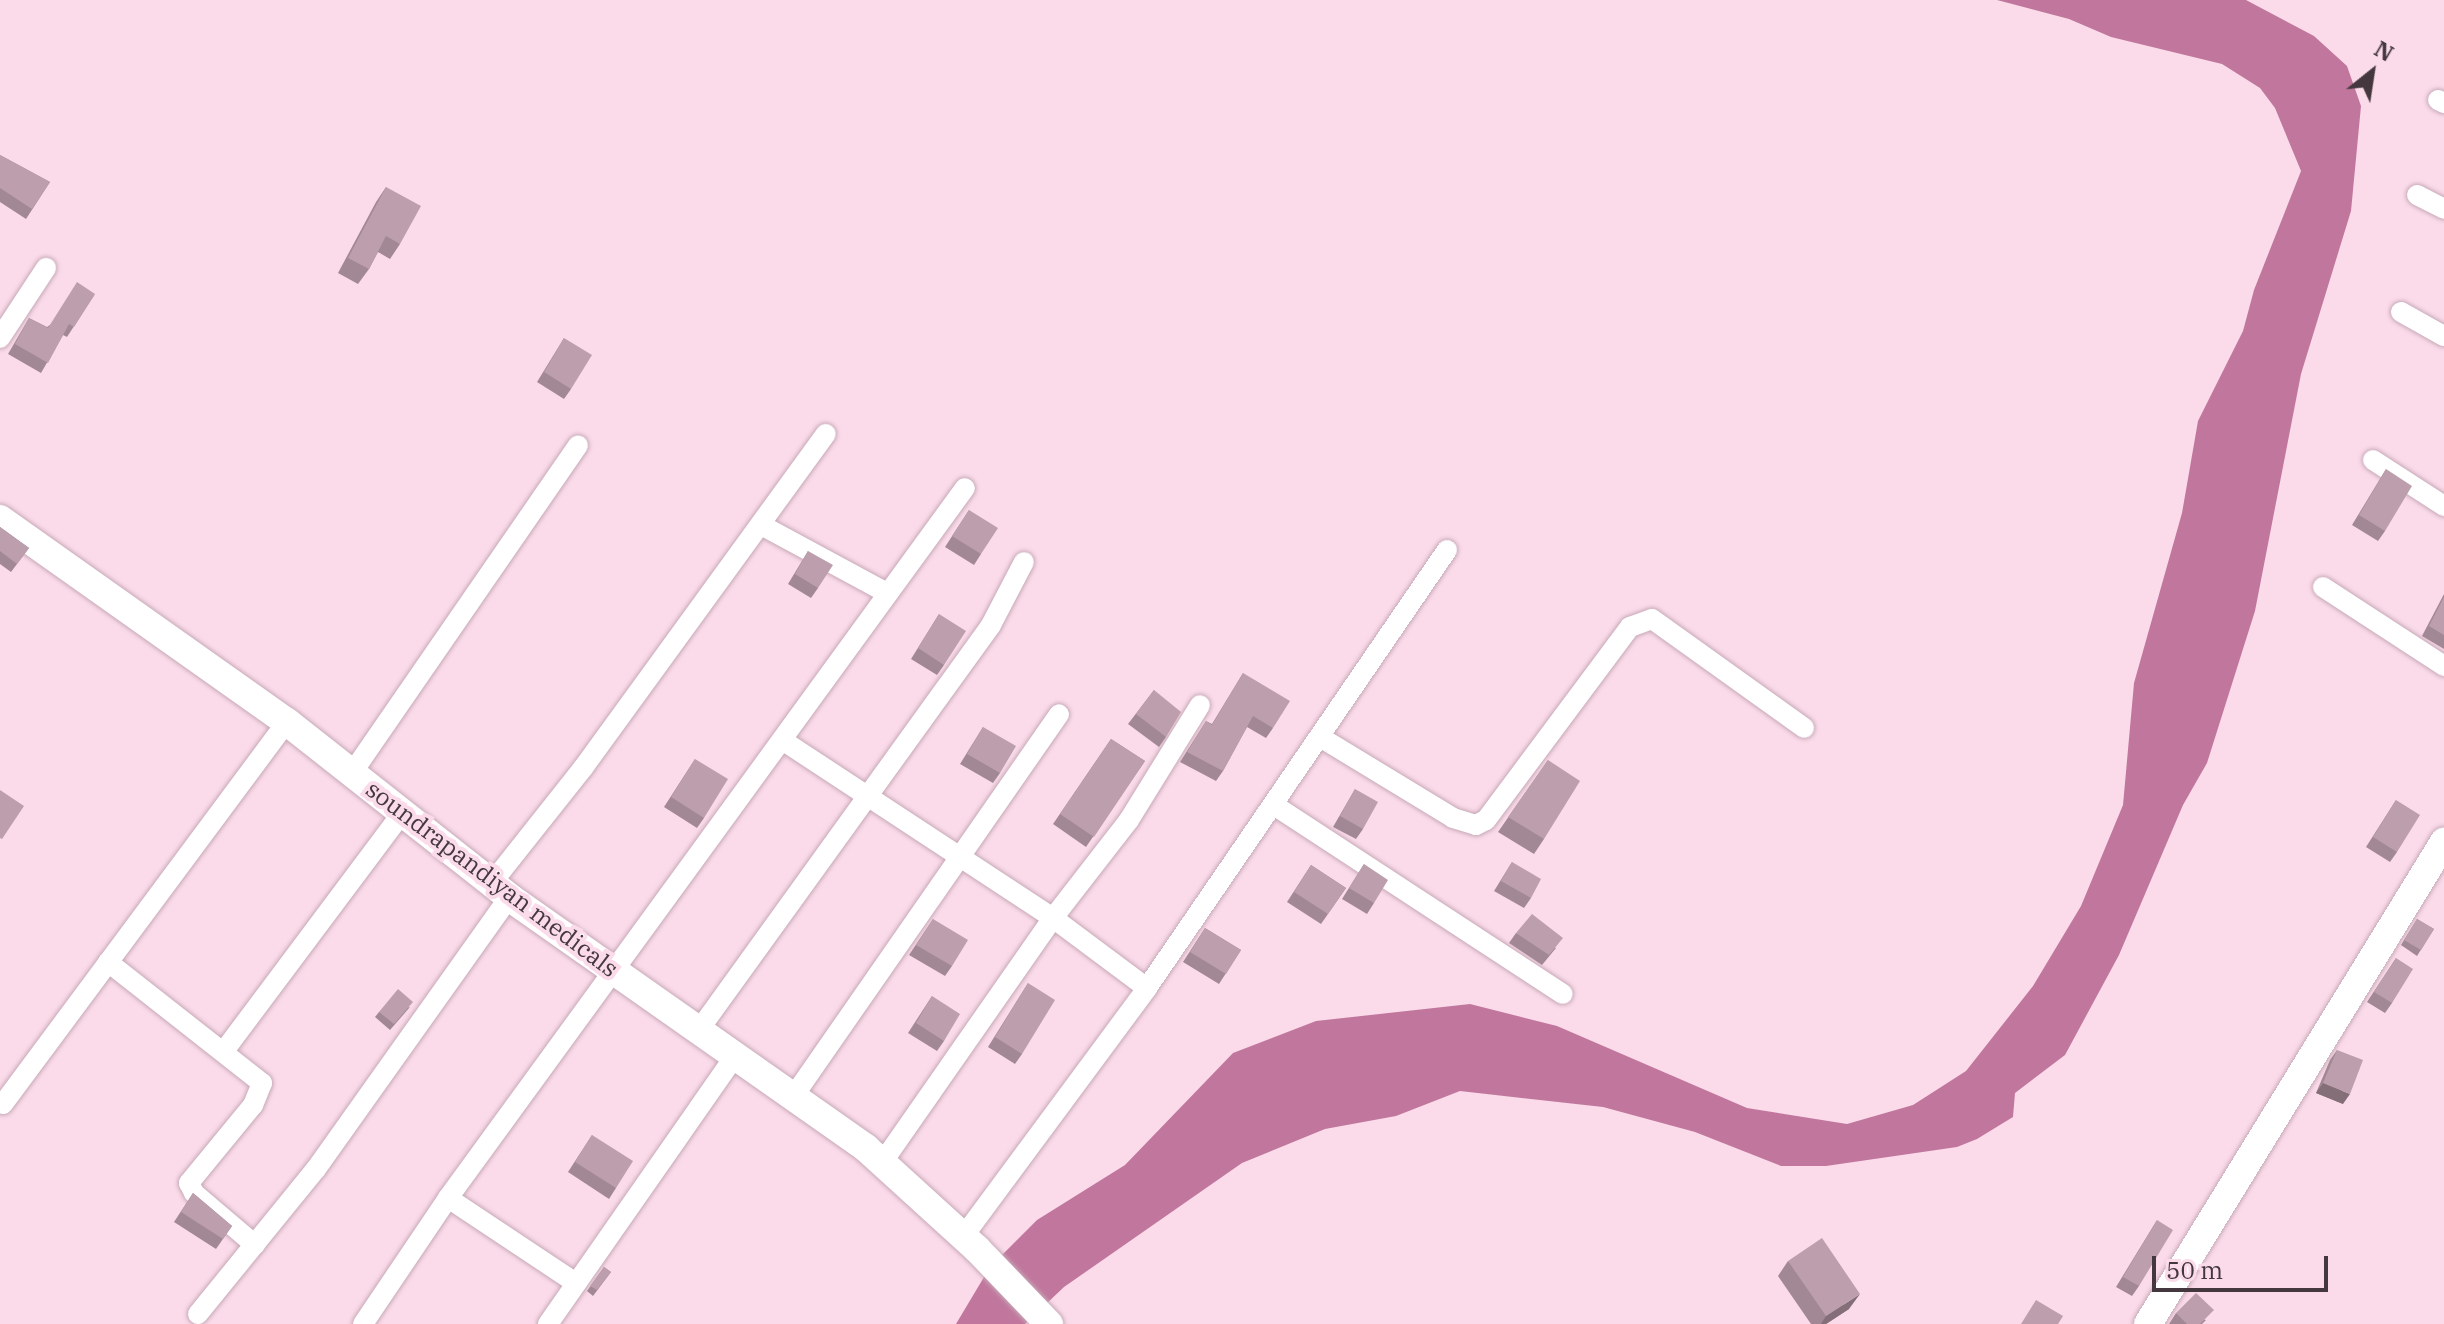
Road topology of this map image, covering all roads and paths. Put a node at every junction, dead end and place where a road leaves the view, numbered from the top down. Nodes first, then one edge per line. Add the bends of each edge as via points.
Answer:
1 (2417, 195) dead end
2 (2444, 209) edge
3 (46, 268) dead end
4 (2401, 312) dead end
5 (2444, 336) edge
6 (0, 338) edge
7 (826, 434) dead end
8 (578, 445) dead end
9 (2373, 460) dead end
10 (965, 488) dead end
11 (2444, 506) edge
12 (0, 519) edge
13 (763, 526) junction
14 (1447, 550) dead end
15 (1024, 562) dead end
16 (2323, 587) dead end
17 (887, 593) junction
18 (2444, 666) edge
19 (1200, 705) dead end
20 (1059, 714) dead end
21 (287, 722) junction
22 (1804, 728) dead end
23 (1320, 737) junction
24 (782, 740) junction
25 (352, 773) junction
26 (867, 798) junction
27 (1274, 805) junction
28 (402, 813) junction
29 (2441, 856) edge
30 (961, 861) junction
31 (500, 890) junction
32 (1053, 918) junction
33 (108, 962) junction
34 (616, 972) junction
35 (1147, 988) junction
36 (1563, 994) dead end
37 (699, 1030) junction
38 (224, 1051) junction
39 (735, 1056) junction
40 (793, 1097) junction
41 (3, 1104) dead end
42 (882, 1163) junction
43 (448, 1198) junction
44 (970, 1243) junction
45 (255, 1245) junction
46 (576, 1283) junction
47 (198, 1314) dead end
48 (1041, 1316) edge
49 (363, 1324) edge
50 (548, 1324) edge
51 (2148, 1324) edge

1 - 2 street
3 - 6 street
4 - 5 street
7 - 13 street
8 - 25 street
9 - 11 street
10 - 17 street
12 - 21 main road, soundrapandiyan medicals
13 - 17 street
13 - 31 street
14 - 23 street
15 - 26 street via 991,625
16 - 18 street
17 - 24 street
19 - 32 street via 1129,820
20 - 30 street
21 - 25 main road, soundrapandiyan medicals
21 - 33 street
22 - 23 street via 1652,619 1630,627 1486,820 1476,825 1453,818
23 - 27 street
24 - 26 street
24 - 34 street
25 - 28 main road, soundrapandiyan medicals
26 - 30 street
26 - 37 street
27 - 35 street
27 - 36 street
28 - 31 main road, soundrapandiyan medicals
28 - 38 street
29 - 51 main road
30 - 32 street
30 - 40 street
31 - 34 main road, soundrapandiyan medicals
31 - 45 street via 316,1169
32 - 35 street
32 - 42 street
33 - 38 street
33 - 41 street
34 - 37 main road, soundrapandiyan medicals
34 - 43 street
35 - 44 street
37 - 39 main road, soundrapandiyan medicals
38 - 45 street via 256,1075 261,1093 189,1183
39 - 40 main road, soundrapandiyan medicals
39 - 46 street
40 - 42 main road, soundrapandiyan medicals
42 - 44 main road, soundrapandiyan medicals
43 - 46 street
43 - 49 street
44 - 48 main road, soundrapandiyan medicals
45 - 47 street
46 - 50 street

